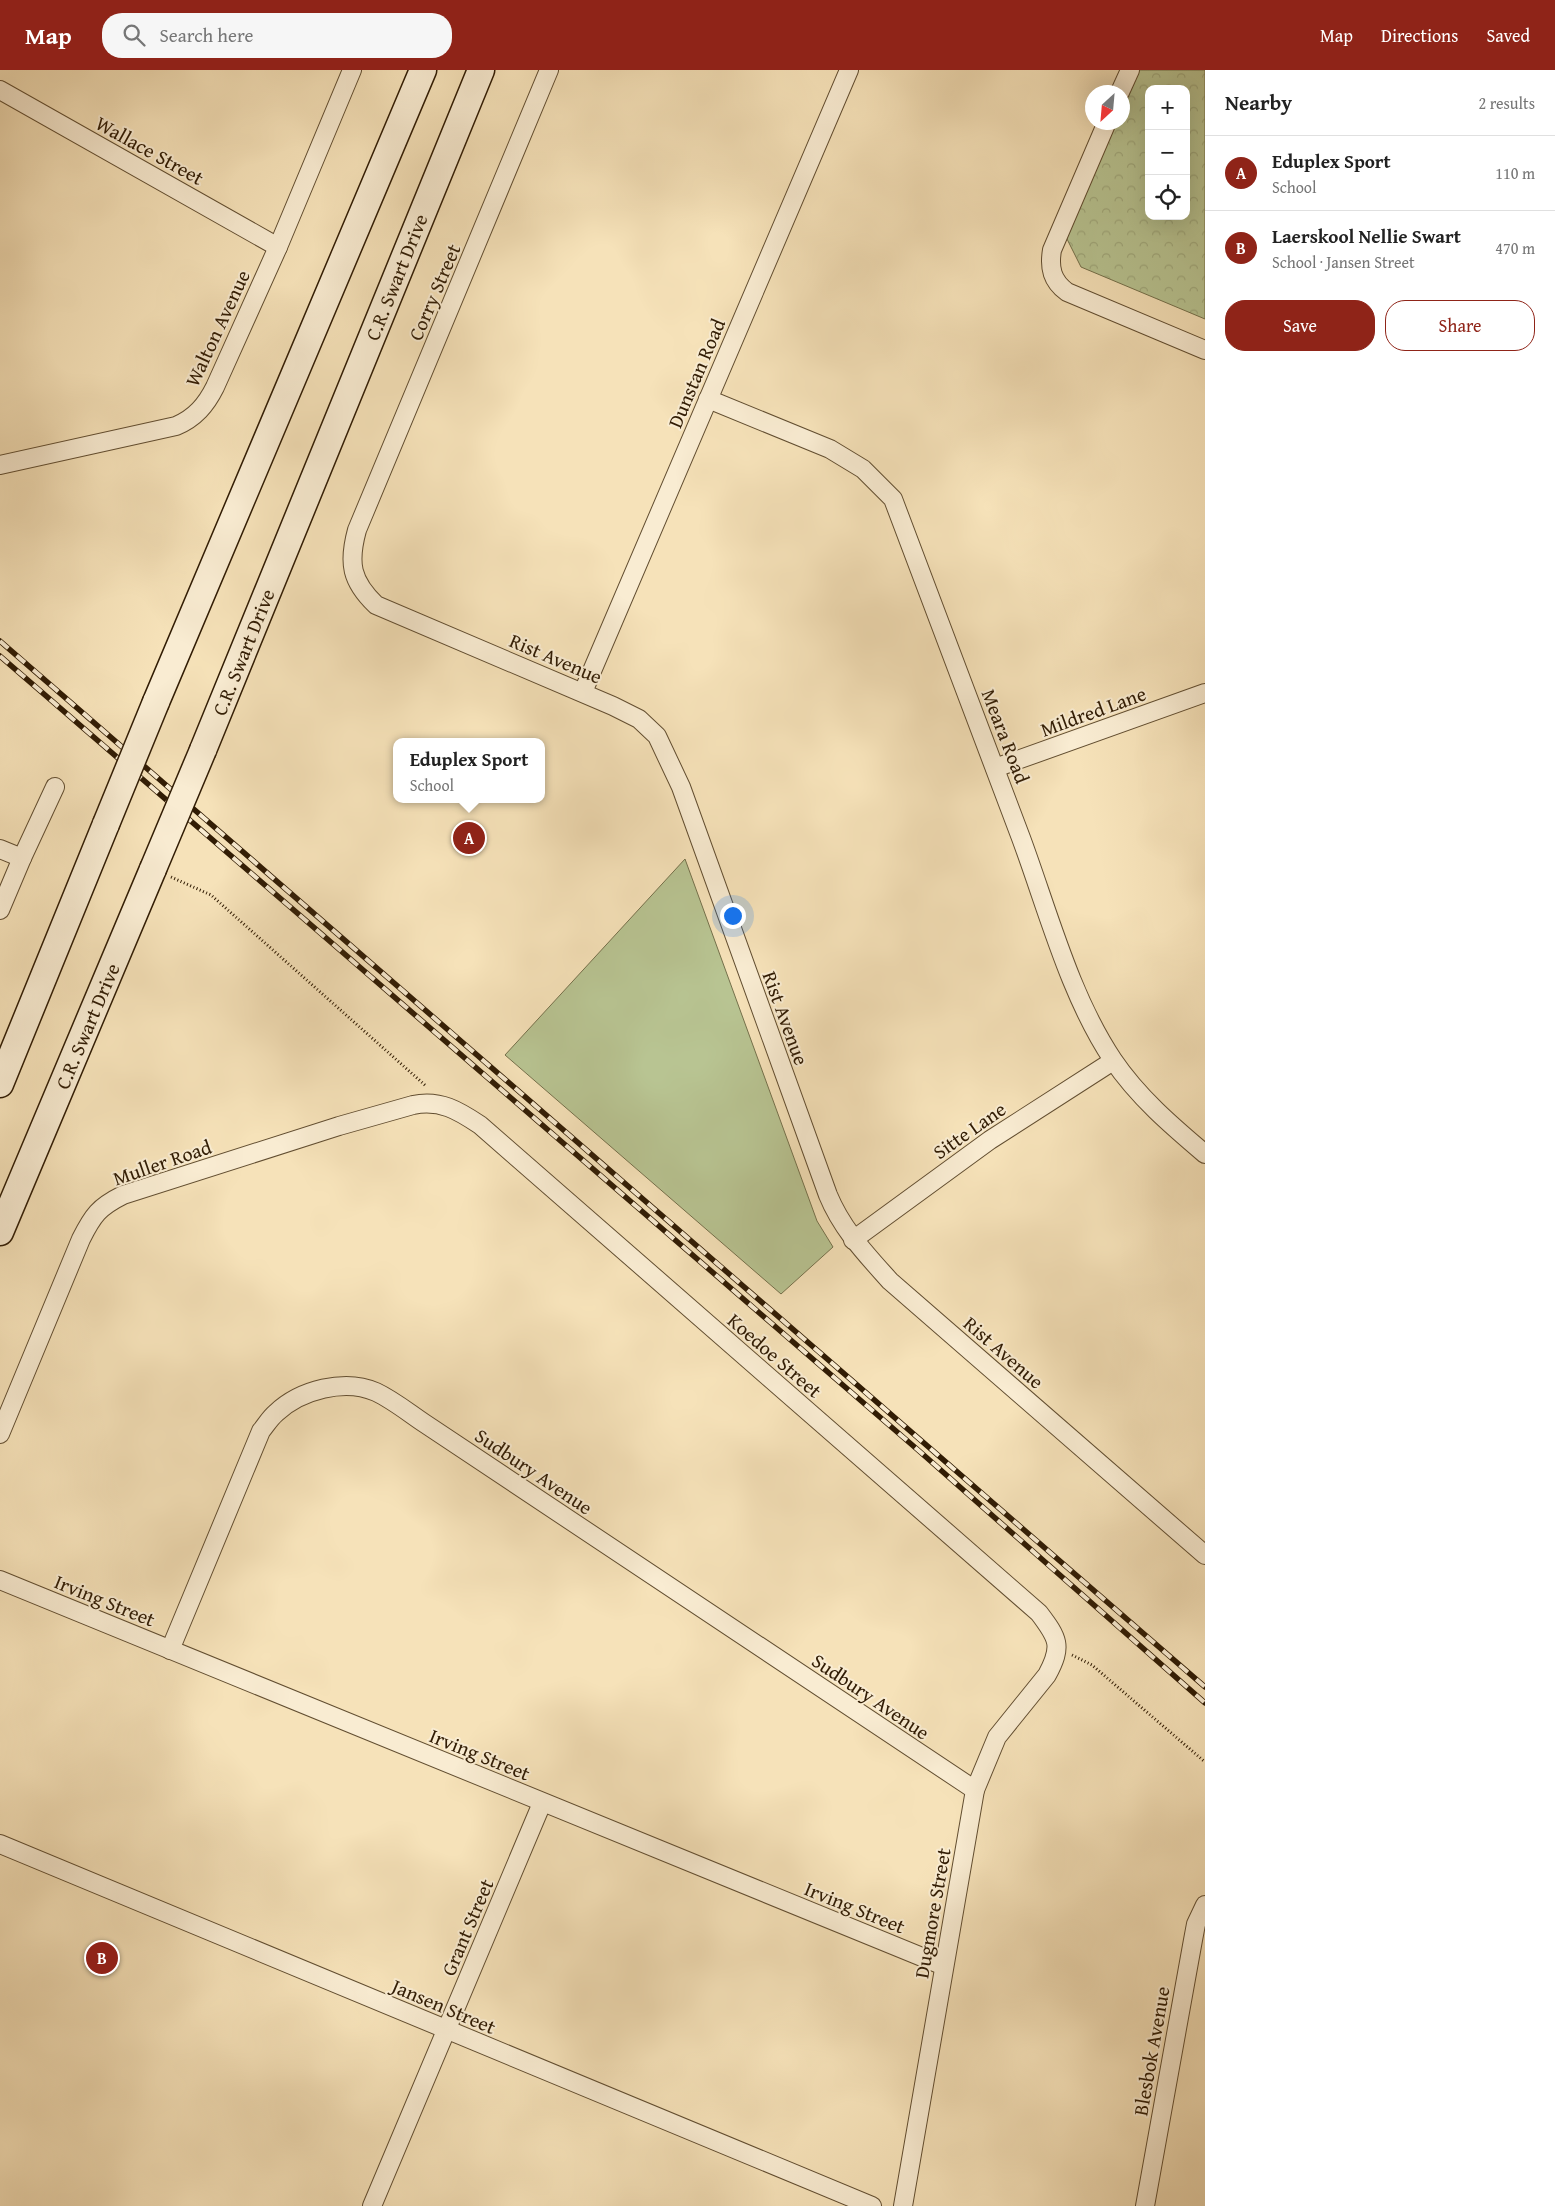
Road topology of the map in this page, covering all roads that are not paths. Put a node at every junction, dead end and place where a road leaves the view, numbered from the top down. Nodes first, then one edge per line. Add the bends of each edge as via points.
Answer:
1 (352, 70) edge
2 (423, 70) edge
3 (481, 70) edge
4 (549, 70) edge
5 (849, 70) edge
6 (1130, 70) edge
7 (1123, 85) edge
8 (0, 90) edge
9 (1104, 130) edge
10 (278, 247) junction
11 (1205, 350) edge
12 (708, 399) junction
13 (0, 465) edge
14 (357, 530) joint
15 (583, 692) junction
16 (1205, 693) edge
17 (995, 768) junction
18 (55, 787) dead end
19 (0, 849) edge
20 (22, 858) junction
21 (0, 910) edge
22 (1114, 1061) junction
23 (0, 1084) edge
24 (448, 1106) joint
25 (1205, 1154) edge
26 (0, 1232) edge
27 (853, 1240) junction
28 (0, 1434) edge
29 (1205, 1555) edge
30 (0, 1580) edge
31 (1058, 1649) joint
32 (170, 1650) junction
33 (975, 1790) junction
34 (542, 1803) junction
35 (0, 1844) edge
36 (1205, 1905) edge
37 (944, 1966) junction
38 (447, 2030) junction
39 (372, 2206) edge
40 (872, 2206) edge
41 (903, 2206) edge
42 (1145, 2206) edge

1 - 10 street, Walton Avenue
2 - 23 main road, bridge via 156,702
3 - 26 main road, C.R. Swart Drive, bridge via 203,750
4 - 14 street, Corry Street
5 - 12 street, Dunstan Road
6 - 7 street
8 - 10 street, Wallace Street
9 - 11 street via 1052,250 1052,273 1060,287 1068,292
10 - 13 street, Walton Avenue via 211,394 193,416 176,426
12 - 15 street, Dunstan Road
12 - 17 street, Meara Road via 830,449 863,469 893,499
14 - 15 street, Rist Avenue via 352,550 355,579 376,606
15 - 27 street, Rist Avenue via 639,719 657,736 681,788 828,1195 836,1215
16 - 17 street, Mildred Lane
17 - 22 street, Meara Road via 1076,990
18 - 20 street
19 - 20 street
20 - 21 street
22 - 25 street, Meara Road via 1151,1105
22 - 27 street, Sitte Lane via 990,1140
24 - 28 street, Muller Road via 423,1103 339,1126 123,1195 103,1205 91,1218 81,1239
24 - 31 street, Koedoe Street via 480,1125 1039,1613 1054,1635
27 - 29 street, Rist Avenue via 896,1287
30 - 32 street, Irving Street
31 - 33 street, Dugmore Street via 1047,1676 997,1737
32 - 33 street, Sudbury Avenue via 262,1431 276,1412 301,1396 320,1389 344,1385 364,1388 376,1392 433,1429
32 - 34 street, Irving Street
33 - 37 street, Dugmore Street
34 - 37 street, Irving Street
34 - 38 street, Grant Street
35 - 38 street, Jansen Street
36 - 42 street, Blesbok Avenue via 1192,1940
37 - 41 street, Dugmore Street
38 - 39 street, Grant Street
38 - 40 street, Jansen Street

